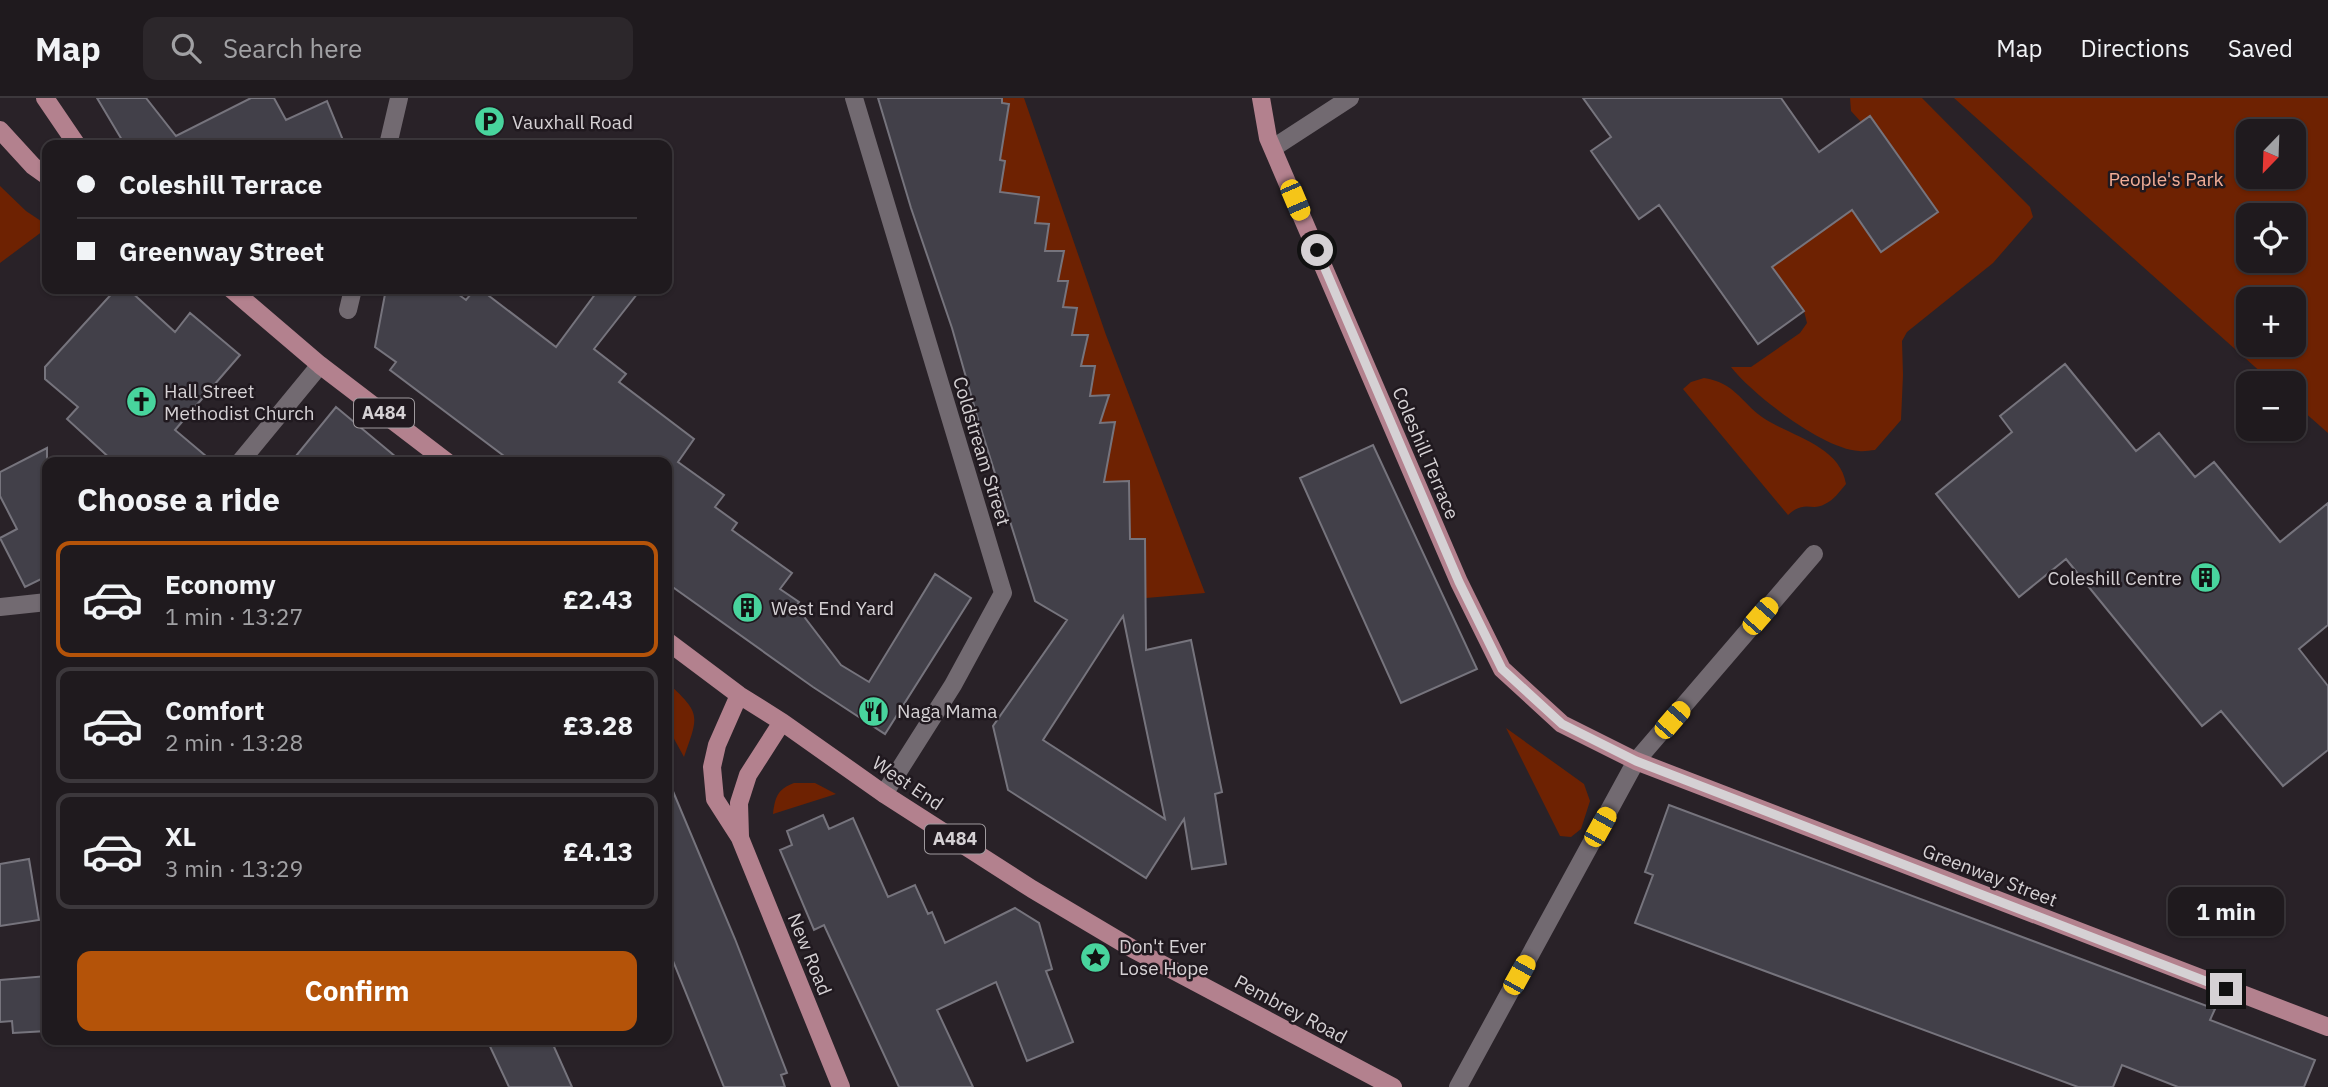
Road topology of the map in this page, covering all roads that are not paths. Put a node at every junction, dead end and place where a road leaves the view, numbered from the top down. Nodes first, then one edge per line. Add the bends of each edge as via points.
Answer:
1 (46, 98) edge
2 (399, 98) edge
3 (854, 98) edge
4 (1261, 98) edge
5 (1350, 98) edge
6 (0, 130) edge
7 (74, 140) edge
8 (388, 140) edge
9 (1273, 148) junction
10 (42, 172) edge
11 (237, 294) edge
12 (352, 294) edge
13 (348, 310) dead end
14 (320, 365) junction
15 (244, 457) edge
16 (440, 457) edge
17 (1814, 554) dead end
18 (42, 603) edge
19 (0, 607) edge
20 (672, 645) edge
21 (739, 695) junction
22 (782, 722) junction
23 (1636, 761) junction
24 (884, 794) junction
25 (740, 838) junction
26 (1133, 949) joint
27 (2328, 1027) edge
28 (841, 1087) edge
29 (1393, 1087) edge
30 (1458, 1087) edge

1 - 7 main road
2 - 8 street
3 - 24 street, Coldstream Street via 1003,593 953,685
4 - 9 main road, Coleshill Terrace
5 - 9 street
6 - 10 main road
9 - 23 main road, Coleshill Terrace via 1459,582 1502,669 1562,724
11 - 14 main road, A484
12 - 13 street
14 - 15 street
14 - 16 main road, A484
17 - 23 street
18 - 19 street
20 - 21 main road, West End / A484
21 - 22 main road, West End / A484
21 - 25 main road, New Road via 712,767 715,799
22 - 24 main road, West End / A484
22 - 25 main road, New Road via 748,775 739,803
23 - 27 main road, Greenway Street
23 - 30 street
24 - 26 main road, West End / A484
25 - 28 main road, New Road
26 - 29 main road, Pembrey Road / A484

